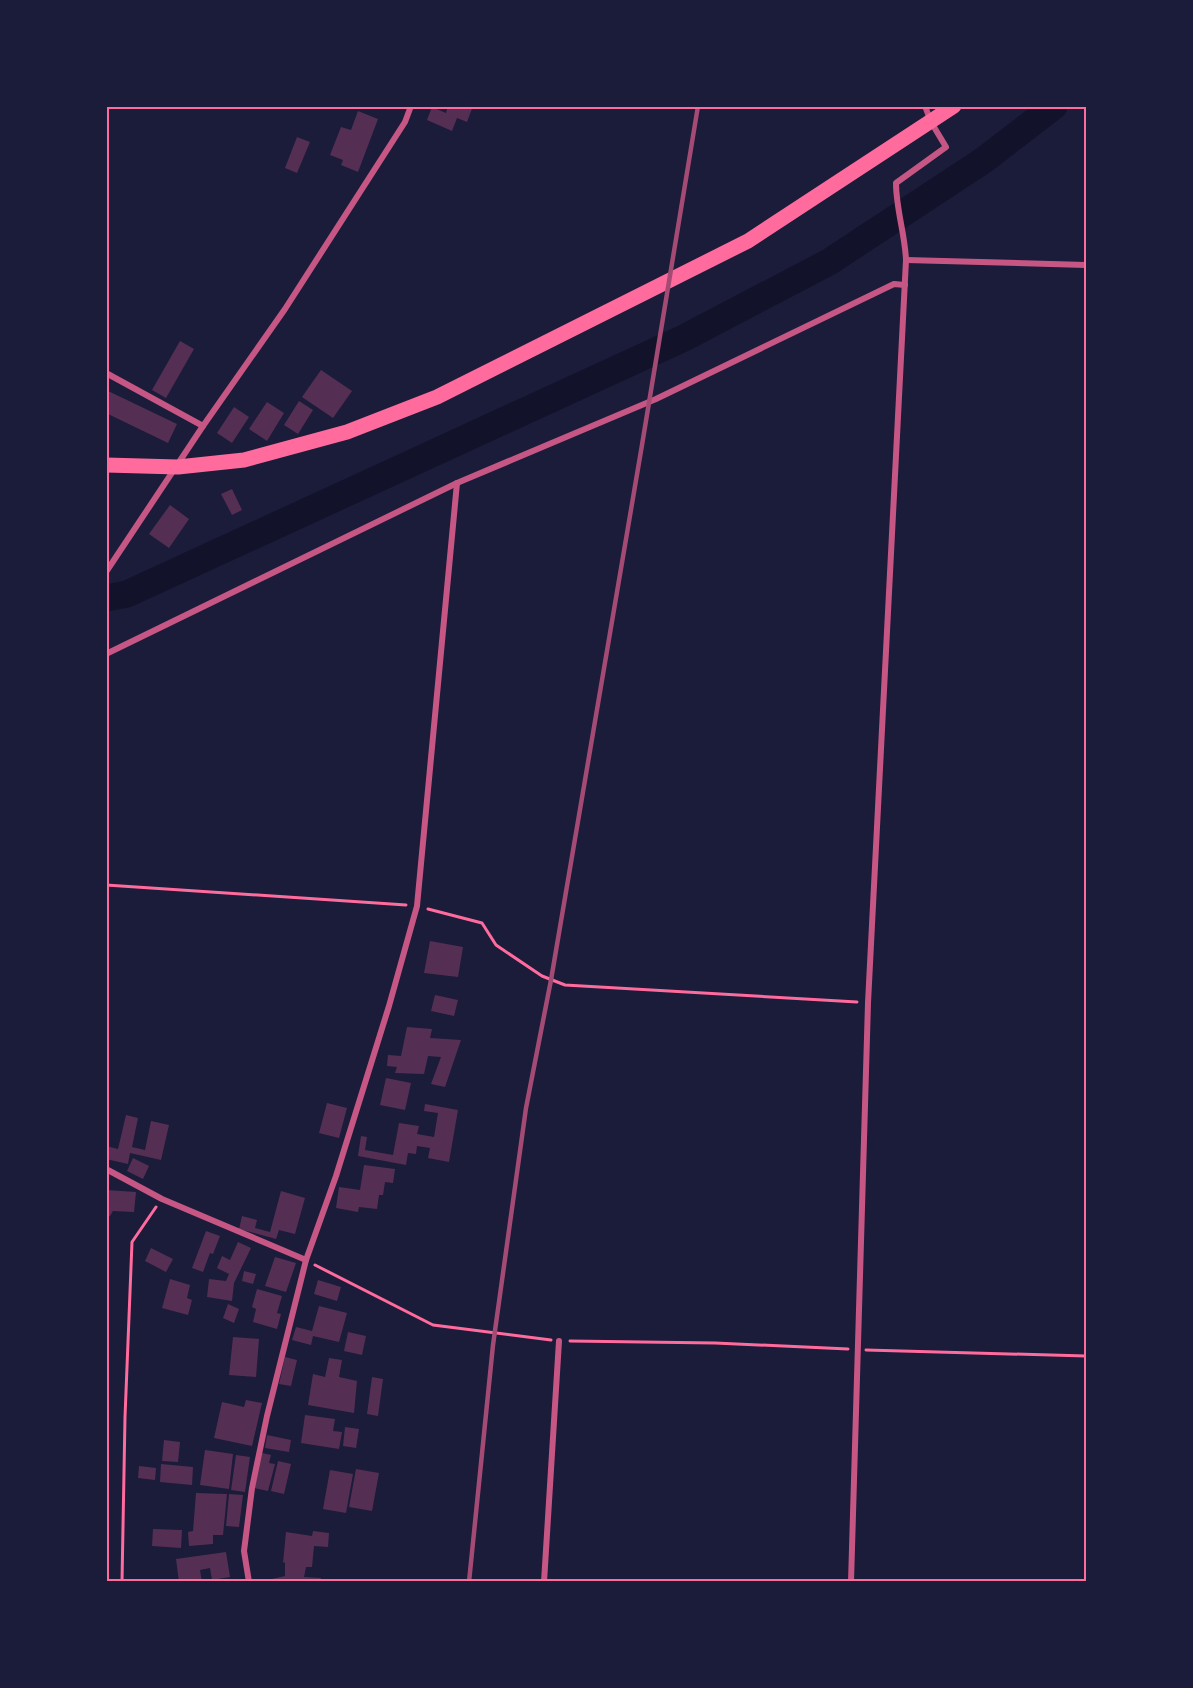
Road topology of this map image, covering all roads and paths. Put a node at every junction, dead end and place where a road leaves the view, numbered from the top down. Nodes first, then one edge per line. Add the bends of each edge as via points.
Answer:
1 (411, 106) edge
2 (925, 106) edge
3 (954, 106) edge
4 (931, 122) junction
5 (906, 260) junction
6 (1086, 265) edge
7 (905, 285) junction
8 (106, 373) edge
9 (203, 426) junction
10 (106, 465) edge
11 (178, 466) junction
12 (457, 483) junction
13 (106, 572) edge
14 (106, 654) edge
15 (106, 885) edge
16 (417, 906) junction
17 (868, 1003) junction
18 (106, 1169) edge
19 (162, 1199) junction
20 (306, 1260) junction
21 (559, 1341) junction
22 (859, 1350) junction
23 (1086, 1356) edge
24 (122, 1581) edge
25 (249, 1581) edge
26 (544, 1581) edge
27 (851, 1581) edge

1 - 9 street via 405,122 285,309
2 - 4 street
3 - 4 main road
4 - 5 street via 946,147 896,183
4 - 11 main road via 748,241 437,397 347,432 244,460
5 - 6 street
5 - 7 street
7 - 12 street via 894,284 656,399
7 - 17 street
8 - 9 street
9 - 11 street
10 - 11 main road
11 - 13 street
12 - 14 street
12 - 16 street
15 - 16 path
16 - 17 path via 482,923 496,945 542,976 565,985
16 - 20 street via 336,1176
17 - 22 street
18 - 19 street
19 - 20 street
19 - 24 path via 132,1242
20 - 21 path via 433,1325
20 - 25 street via 252,1488 244,1551
21 - 22 path
21 - 26 street
22 - 23 path
22 - 27 street

